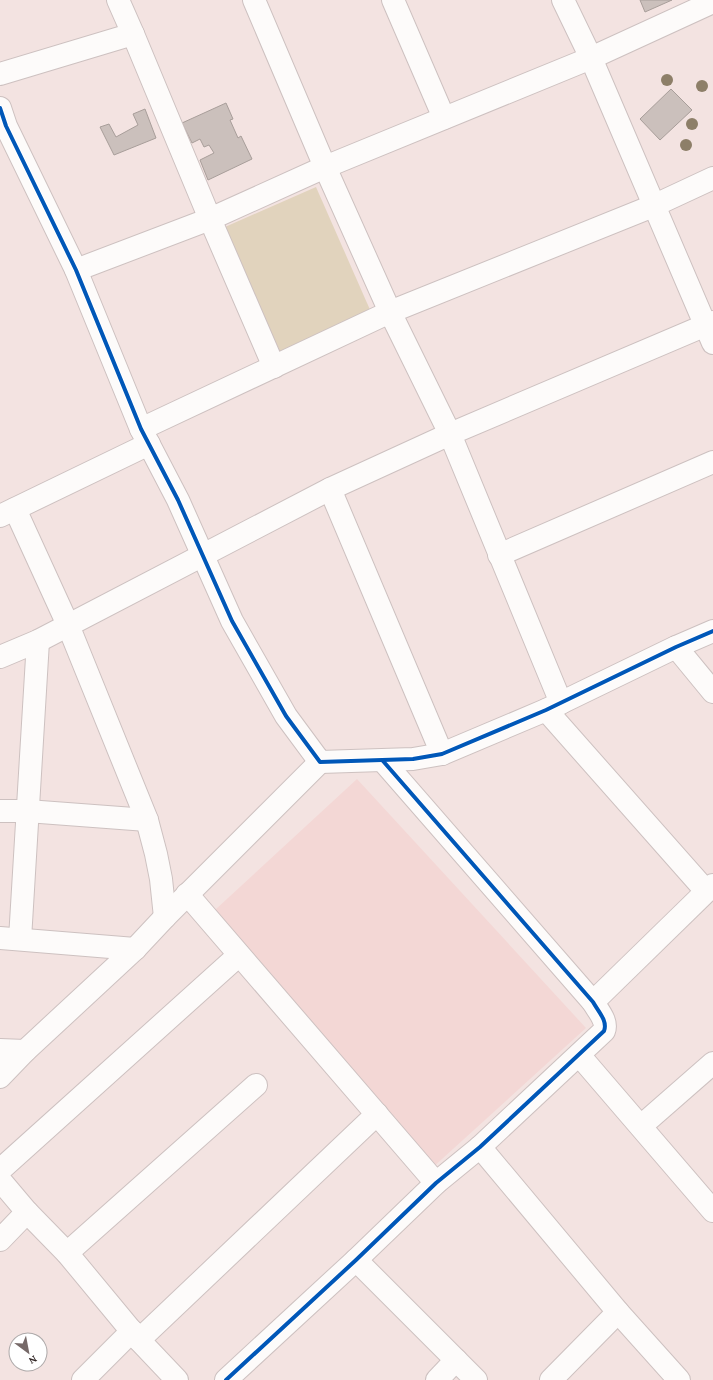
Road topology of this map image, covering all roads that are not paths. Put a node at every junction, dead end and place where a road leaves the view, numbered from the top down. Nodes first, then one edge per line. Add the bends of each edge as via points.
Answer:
1 (118, 0) edge
2 (254, 0) edge
3 (393, 0) edge
4 (563, 0) edge
5 (713, 2) edge
6 (133, 34) junction
7 (591, 58) junction
8 (0, 74) edge
9 (444, 118) junction
10 (2, 120) edge
11 (325, 167) junction
12 (713, 178) edge
13 (653, 206) junction
14 (210, 219) junction
15 (76, 270) junction
16 (390, 312) junction
17 (710, 330) edge
18 (274, 367) junction
19 (450, 434) junction
20 (145, 436) junction
21 (713, 462) edge
22 (330, 489) junction
23 (8, 513) edge
24 (202, 554) junction
25 (499, 555) junction
26 (68, 625) junction
27 (713, 631) edge
28 (38, 640) junction
29 (676, 648) junction
30 (0, 657) edge
31 (713, 692) edge
32 (554, 707) junction
33 (442, 754) junction
34 (383, 761) junction
35 (320, 762) junction
36 (0, 811) edge
37 (27, 811) junction
38 (147, 820) junction
39 (710, 888) edge
40 (188, 894) junction
41 (165, 917) junction
42 (10, 938) edge
43 (135, 949) junction
44 (239, 955) junction
45 (593, 1002) junction
46 (0, 1050) edge
47 (25, 1051) junction
48 (579, 1055) junction
49 (713, 1063) edge
50 (0, 1078) edge
51 (256, 1085) dead end
52 (377, 1114) junction
53 (641, 1126) junction
54 (480, 1147) junction
55 (0, 1170) edge
56 (0, 1180) edge
57 (436, 1183) junction
58 (713, 1211) edge
59 (27, 1212) junction
60 (0, 1240) edge
61 (67, 1253) junction
62 (356, 1260) junction
63 (618, 1312) junction
64 (136, 1336) junction
65 (456, 1360) junction
66 (83, 1380) edge
67 (177, 1380) edge
68 (226, 1380) edge
69 (437, 1380) edge
70 (476, 1380) edge
71 (551, 1380) edge
72 (679, 1380) edge

1 - 6 street
2 - 11 street
3 - 9 street
4 - 7 street
5 - 7 street
6 - 8 street
6 - 14 street
7 - 9 street
7 - 13 street
9 - 11 street
10 - 15 street
11 - 14 street
11 - 16 street
12 - 13 street
13 - 16 street
13 - 17 street
14 - 15 street
14 - 18 street
15 - 20 street
16 - 18 street
16 - 19 street
17 - 19 street
18 - 20 street
19 - 22 street
19 - 25 street
20 - 23 street
20 - 24 street
21 - 25 street
22 - 24 street
22 - 33 street
23 - 26 street
24 - 26 street
24 - 35 street via 247,648 286,716
25 - 32 street
26 - 28 street
26 - 38 street
27 - 29 street
28 - 30 street
28 - 37 street
29 - 31 street
29 - 32 street
32 - 33 street
32 - 39 street
33 - 34 street
34 - 35 street
34 - 45 street
35 - 40 street
36 - 37 street
37 - 38 street
37 - 42 street
38 - 41 street via 161,879
39 - 45 street
40 - 41 street
40 - 44 street
41 - 43 street
42 - 43 street
43 - 47 street
44 - 52 street
44 - 55 street
45 - 48 street via 606,1026
46 - 47 street
47 - 50 street
48 - 53 street
48 - 54 street
49 - 53 street
51 - 61 street
52 - 57 street
52 - 64 street
53 - 58 street
54 - 57 street
54 - 63 street
56 - 59 street
57 - 62 street
59 - 60 street
59 - 61 street
61 - 64 street
62 - 65 street
62 - 68 street
63 - 71 street
63 - 72 street
64 - 66 street
64 - 67 street
65 - 69 street
65 - 70 street

